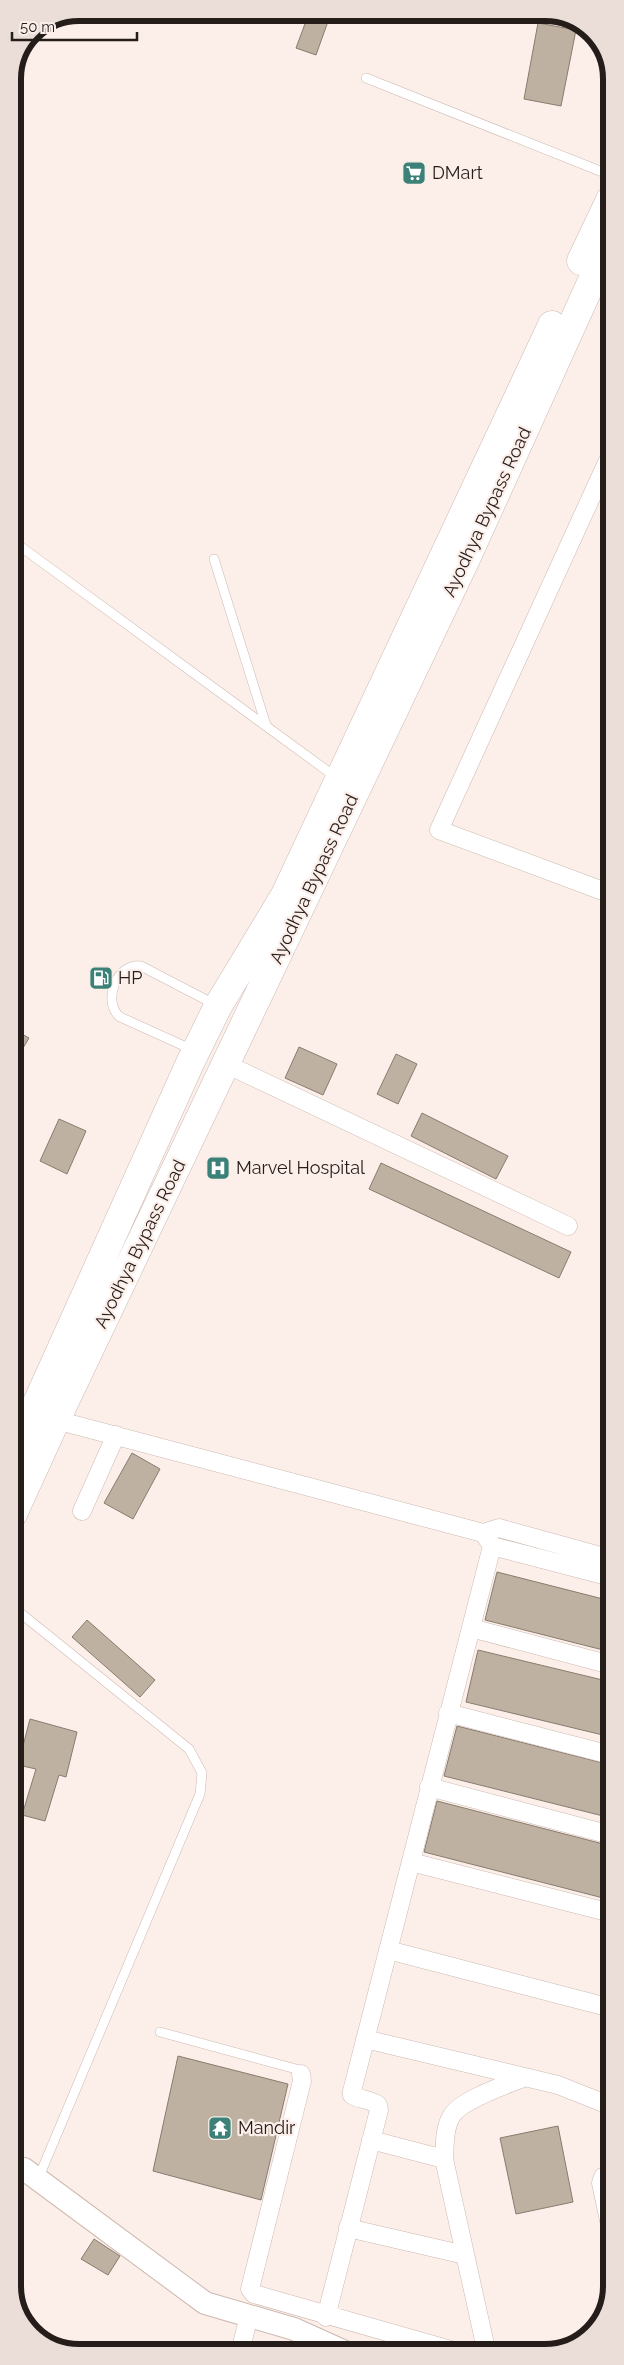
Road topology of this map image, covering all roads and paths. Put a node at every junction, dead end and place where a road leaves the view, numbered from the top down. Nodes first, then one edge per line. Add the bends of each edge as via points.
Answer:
1 (366, 78) dead end
2 (603, 171) edge
3 (603, 215) edge
4 (603, 256) edge
5 (603, 471) edge
6 (21, 547) edge
7 (214, 559) dead end
8 (266, 726) junction
9 (339, 779) junction
10 (603, 891) edge
11 (218, 1006) junction
12 (247, 1020) junction
13 (196, 1051) junction
14 (226, 1064) junction
15 (568, 1226) dead end
16 (34, 1413) edge
17 (116, 1435) junction
18 (21, 1440) edge
19 (21, 1476) edge
20 (82, 1511) dead end
21 (488, 1539) junction
22 (603, 1557) edge
23 (603, 1575) edge
24 (21, 1614) edge
25 (471, 1628) junction
26 (603, 1663) edge
27 (448, 1713) junction
28 (603, 1753) edge
29 (429, 1788) junction
30 (603, 1833) edge
31 (410, 1862) junction
32 (603, 1912) edge
33 (388, 1950) junction
34 (603, 2006) edge
35 (160, 2032) dead end
36 (365, 2039) junction
37 (301, 2074) joint
38 (525, 2077) junction
39 (603, 2103) edge
40 (371, 2140) junction
41 (444, 2159) junction
42 (21, 2169) edge
43 (603, 2177) edge
44 (38, 2179) junction
45 (603, 2191) edge
46 (348, 2228) junction
47 (466, 2255) junction
48 (249, 2316) junction
49 (326, 2317) junction
50 (242, 2344) edge
51 (327, 2344) edge
52 (428, 2344) edge
53 (485, 2344) edge

1 - 2 lane
3 - 9 main road, Ayodhya Bypass Road
4 - 12 main road, Ayodhya Bypass Road via 466,559
5 - 10 street via 438,830
6 - 8 lane
7 - 8 lane
8 - 9 lane
9 - 11 main road, Ayodhya Bypass Road via 285,895
11 - 12 main road
11 - 13 main road, Ayodhya Bypass Road
11 - 13 lane via 141,966 128,966 123,970 110,1001 115,1013
12 - 14 main road, Ayodhya Bypass Road
13 - 14 main road
13 - 16 main road, Ayodhya Bypass Road
14 - 15 street
14 - 16 main road, Ayodhya Bypass Road
16 - 17 street
16 - 18 main road, Ayodhya Bypass Road
16 - 19 main road, Ayodhya Bypass Road
17 - 20 street
17 - 21 street
21 - 22 street via 499,1528
21 - 23 street
21 - 25 street
24 - 44 lane via 189,1749 202,1773 200,1794
25 - 26 street
25 - 27 street
27 - 28 street
27 - 29 street
29 - 30 street
29 - 31 street
31 - 32 street
31 - 33 street
33 - 34 street
33 - 36 street
35 - 37 lane via 296,2069
36 - 38 street
36 - 40 street via 352,2095 378,2105
37 - 49 street via 302,2081 250,2289 254,2294
38 - 39 street via 558,2085
38 - 41 street via 471,2100 451,2116
40 - 41 street
40 - 46 street
41 - 47 street
42 - 44 street
43 - 45 street
44 - 48 street via 204,2303
46 - 47 street
46 - 49 street
47 - 53 street
48 - 50 street
48 - 51 street via 294,2329
49 - 52 street

